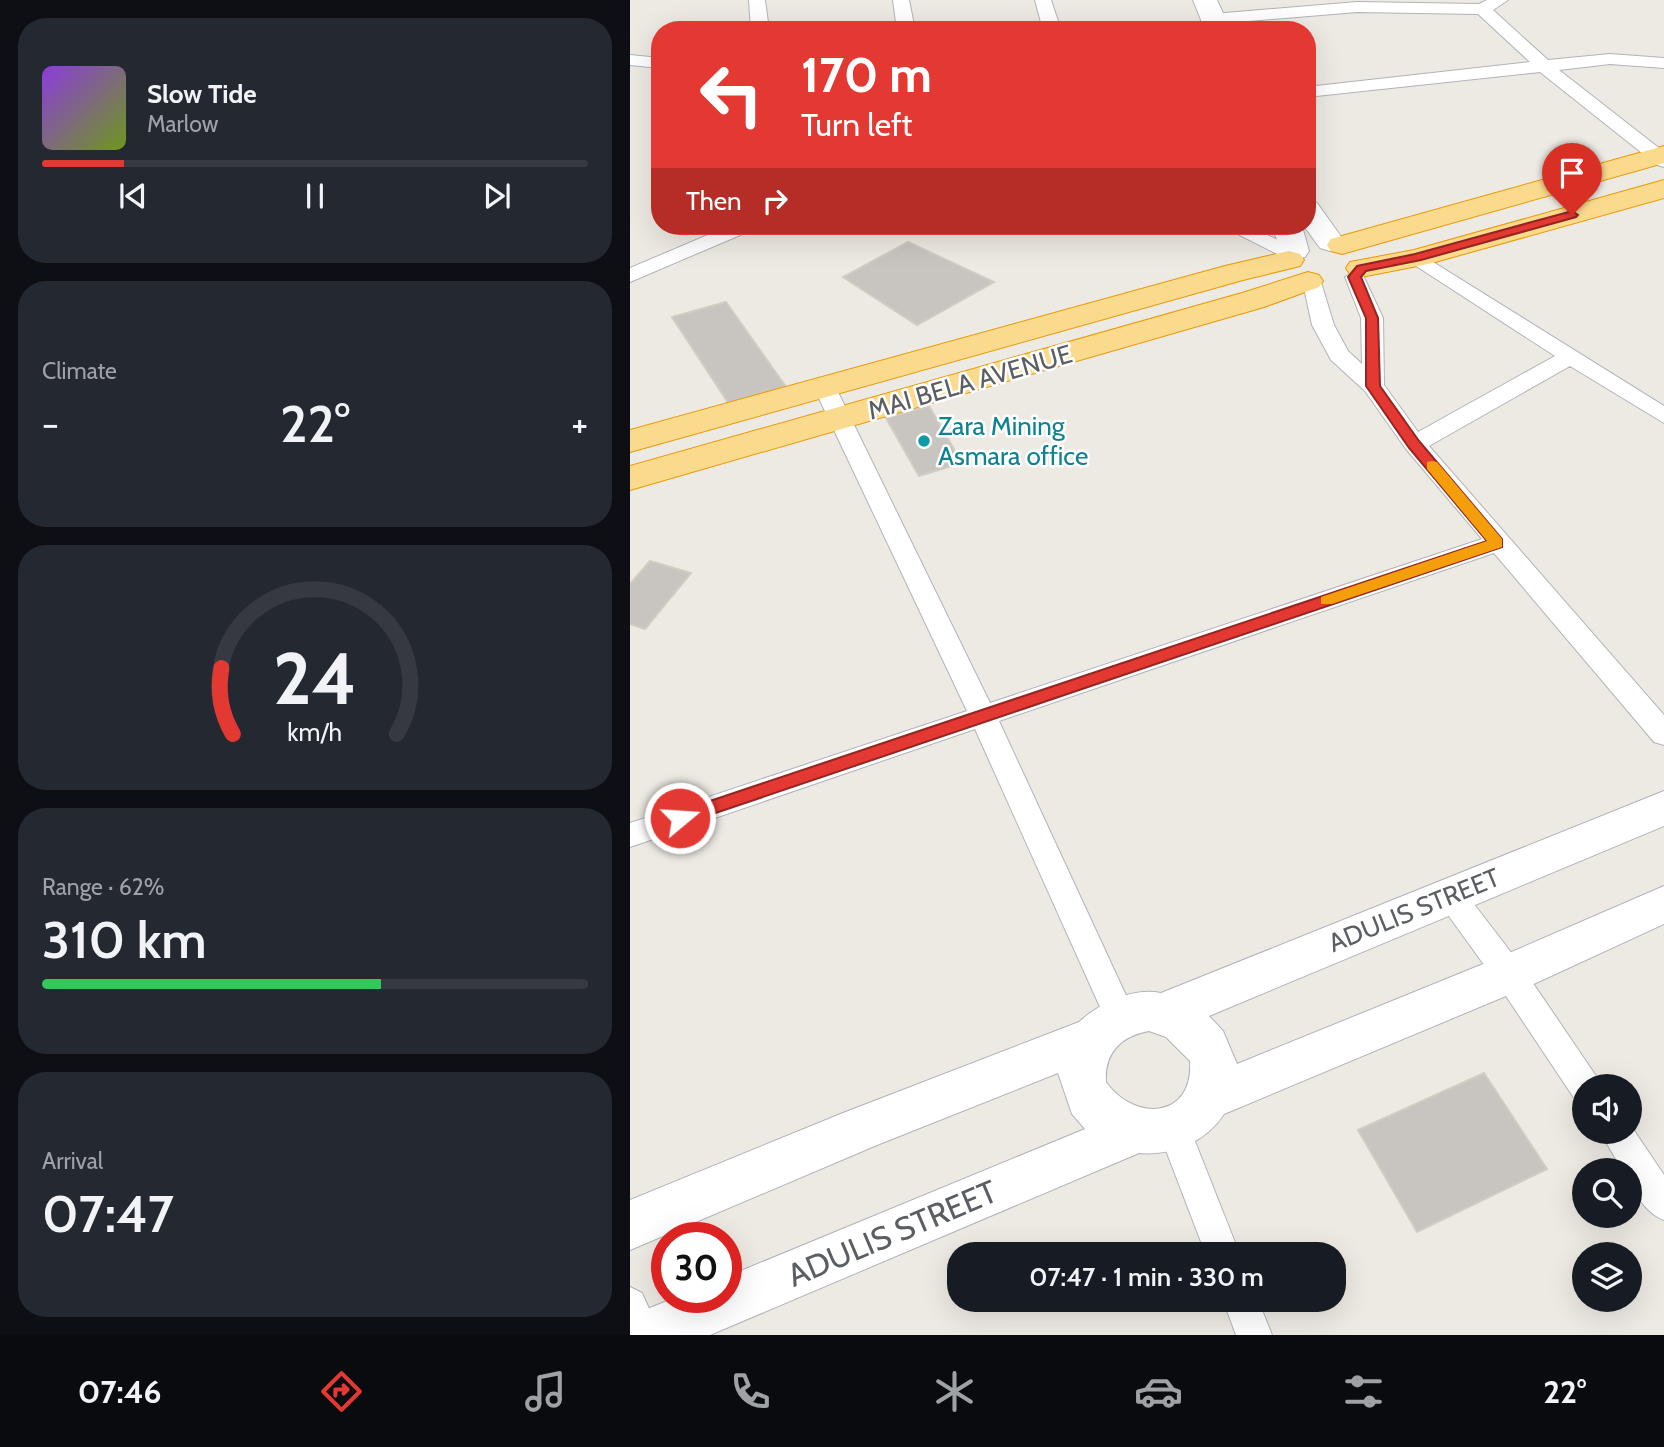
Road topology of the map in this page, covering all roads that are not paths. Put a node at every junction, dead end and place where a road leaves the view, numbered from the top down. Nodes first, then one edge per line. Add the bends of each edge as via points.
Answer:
1 (757, 0) edge
2 (901, 0) edge
3 (1043, 0) edge
4 (1500, 0) edge
5 (1482, 9) junction
6 (1212, 16) edge
7 (759, 21) edge
8 (904, 21) edge
9 (1049, 21) edge
10 (630, 60) edge
11 (651, 62) edge
12 (1664, 63) edge
13 (1546, 68) junction
14 (1316, 91) edge
15 (1662, 157) edge
16 (1664, 189) edge
17 (1316, 220) edge
18 (725, 235) edge
19 (1250, 235) edge
20 (1336, 243) junction
21 (1417, 258) junction
22 (1297, 259) edge
23 (1358, 273) junction
24 (630, 276) edge
25 (1569, 358) junction
26 (1373, 386) junction
27 (825, 388) junction
28 (1664, 416) edge
29 (711, 419) junction
30 (839, 419) junction
31 (630, 441) edge
32 (1414, 444) junction
33 (723, 452) junction
34 (630, 478) edge
35 (1497, 543) junction
36 (983, 717) junction
37 (1664, 734) edge
38 (1664, 808) edge
39 (630, 835) edge
40 (1450, 895) junction
41 (1664, 904) edge
42 (1509, 974) junction
43 (1125, 1023) junction
44 (1576, 1074) edge
45 (1207, 1098) junction
46 (1155, 1129) junction
47 (1623, 1144) edge
48 (1664, 1204) edge
49 (630, 1225) edge
50 (1216, 1242) edge
51 (630, 1305) edge
52 (1245, 1312) edge
53 (645, 1335) edge
54 (1254, 1335) edge

1 - 7 street
2 - 8 street
3 - 9 street
4 - 5 street
5 - 6 street via 1357,7
5 - 13 street
10 - 11 street
12 - 13 street via 1609,59
13 - 14 street
13 - 15 street
15 - 20 highway
16 - 21 highway
17 - 20 street
18 - 24 street
19 - 22 street
20 - 22 highway via 1303,245
20 - 23 highway via 1358,255
21 - 23 highway
21 - 25 street
22 - 23 highway via 1336,284
22 - 26 street via 1339,355
22 - 27 highway, MAI BELA AVENUE via 1236,272
22 - 30 highway, MAI BELA AVENUE via 1253,300
23 - 26 street via 1372,318
25 - 28 street
25 - 32 street
26 - 32 street
27 - 29 highway, MAI BELA AVENUE
27 - 30 street
29 - 31 highway, MAI BELA AVENUE
29 - 33 highway
30 - 33 highway, MAI BELA AVENUE
30 - 36 street
32 - 35 street
33 - 34 highway, MAI BELA AVENUE
35 - 36 street
35 - 37 street
36 - 39 street
36 - 43 street
38 - 40 street, ADULIS STREET
40 - 42 street
40 - 43 street, ADULIS STREET
41 - 42 street
42 - 44 street
42 - 45 street
43 - 45 street via 1189,1025 1208,1046 1213,1062
43 - 46 street via 1084,1056 1081,1076 1099,1112 1116,1125
43 - 49 street, ADULIS STREET
45 - 46 street via 1199,1110
46 - 50 street
46 - 53 street, ADULIS STREET
47 - 48 street
51 - 53 street
52 - 54 street

